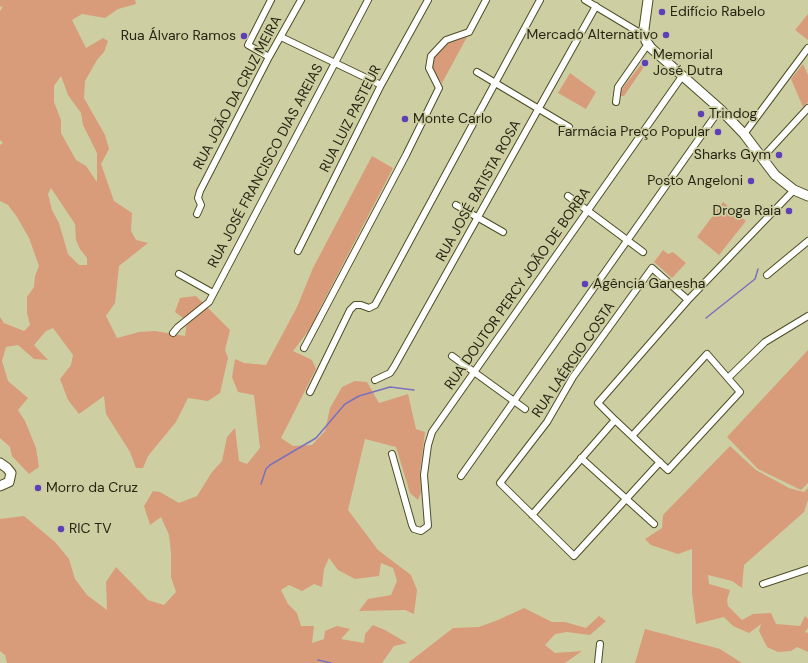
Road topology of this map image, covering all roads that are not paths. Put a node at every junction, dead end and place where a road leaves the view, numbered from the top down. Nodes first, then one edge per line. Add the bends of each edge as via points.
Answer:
1 (271, 0) edge
2 (301, 0) edge
3 (368, 0) edge
4 (428, 0) edge
5 (486, 0) edge
6 (540, 0) edge
7 (585, 0) edge
8 (648, 0) edge
9 (596, 6) junction
10 (281, 37) junction
11 (647, 40) junction
12 (808, 48) edge
13 (269, 57) junction
14 (334, 63) junction
15 (477, 72) dead end
16 (683, 75) junction
17 (495, 83) junction
18 (381, 86) junction
19 (616, 102) dead end
20 (539, 109) junction
21 (720, 109) junction
22 (807, 109) edge
23 (808, 117) edge
24 (569, 127) dead end
25 (744, 134) junction
26 (762, 158) junction
27 (803, 192) edge
28 (568, 196) dead end
29 (456, 205) dead end
30 (587, 210) junction
31 (197, 214) dead end
32 (478, 218) junction
33 (503, 232) dead end
34 (627, 240) junction
35 (808, 241) edge
36 (298, 251) dead end
37 (643, 252) dead end
38 (179, 274) dead end
39 (767, 275) dead end
40 (213, 293) junction
41 (688, 300) junction
42 (808, 316) edge
43 (173, 333) dead end
44 (304, 348) dead end
45 (452, 356) dead end
46 (475, 373) junction
47 (728, 378) junction
48 (375, 380) dead end
49 (310, 392) dead end
50 (514, 401) junction
51 (525, 409) dead end
52 (615, 420) junction
53 (632, 436) junction
54 (392, 454) dead end
55 (581, 458) junction
56 (660, 462) junction
57 (0, 464) edge
58 (460, 476) dead end
59 (0, 486) edge
60 (627, 498) junction
61 (532, 514) junction
62 (654, 524) dead end
63 (808, 569) edge
64 (763, 584) dead end
65 (600, 644) dead end
66 (598, 663) edge

1 - 13 street via 248,45
2 - 10 street, RUA JOÃO DA CRUZ MEIRA
3 - 14 street, RUA JOSÉ FRANCISCO DIAS AREIAS
4 - 18 street, RUA LUIZ PASTEUR
5 - 44 street via 469,32 446,40 431,56 429,68 439,88
6 - 17 street
7 - 9 street
8 - 11 main road via 645,22
9 - 11 street
9 - 20 street, RUA JOSÉ BATISTA ROSA
10 - 13 street, RUA JOÃO DA CRUZ MEIRA
10 - 14 street
11 - 16 main road via 659,57
11 - 19 street via 618,87
12 - 25 street
13 - 31 street, RUA JOÃO DA CRUZ MEIRA via 200,191 198,198 201,205
14 - 18 street
14 - 40 street, RUA JOSÉ FRANCISCO DIAS AREIAS
15 - 17 street
16 - 21 main road
16 - 30 street, RUA DOUTOR PERCY JOÃO DE BORBA
17 - 20 street
17 - 49 street via 375,305 369,308 361,304 355,305 350,310
18 - 36 street, RUA LUIZ PASTEUR
20 - 24 street
20 - 32 street, RUA JOSÉ BATISTA ROSA
21 - 25 main road
21 - 34 street
22 - 23 street
22 - 26 street
25 - 26 main road
26 - 27 main road via 775,175
27 - 41 street
28 - 30 street
29 - 32 street
30 - 34 street
30 - 46 street, RUA DOUTOR PERCY JOÃO DE BORBA
32 - 33 street
32 - 48 street, RUA JOSÉ BATISTA ROSA via 394,367 390,373
34 - 37 street
34 - 50 street
35 - 39 street
38 - 40 street
40 - 43 street, RUA JOSÉ FRANCISCO DIAS AREIAS via 206,304 179,325
41 - 52 street via 598,404
41 - 61 street, RUA LAÉRCIO COSTA via 652,268 573,377 546,422 500,483
42 - 47 street via 765,342
45 - 46 street
46 - 50 street
46 - 54 street, RUA DOUTOR PERCY JOÃO DE BORBA via 430,437 424,475 428,526 421,531 414,529 412,525
47 - 53 street via 707,354
47 - 56 street via 740,392 668,470
50 - 51 street
50 - 58 street
52 - 53 street
52 - 55 street
53 - 56 street
55 - 60 street
55 - 61 street
56 - 60 street
57 - 59 main road via 10,473 9,482
60 - 61 street via 574,556
60 - 62 street
63 - 64 street
65 - 66 street

